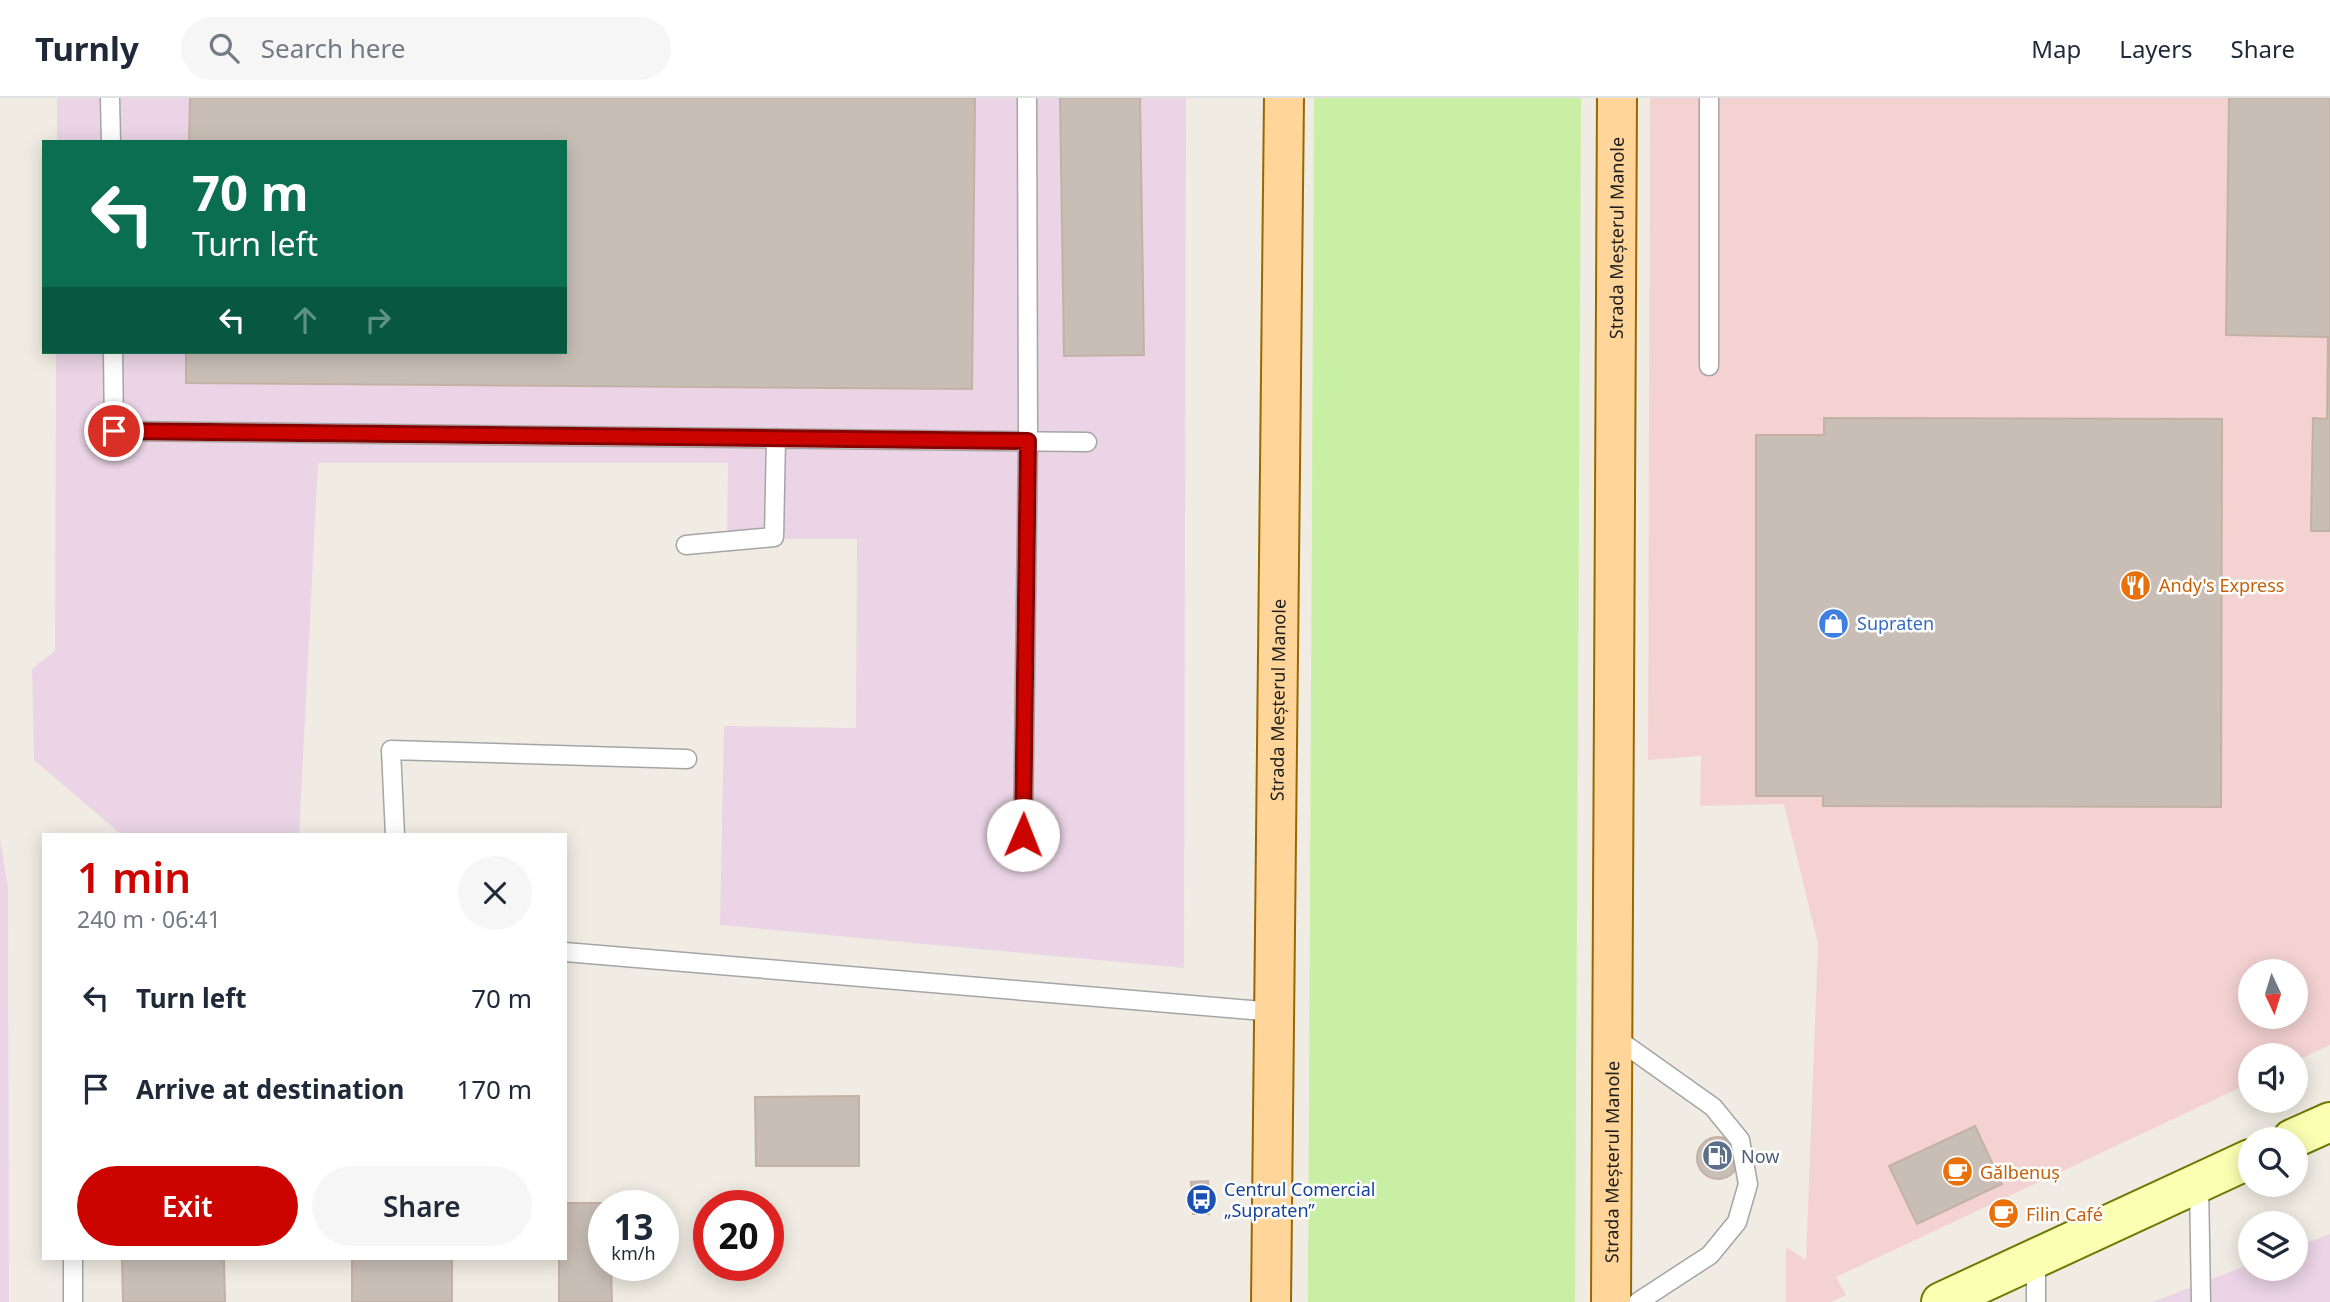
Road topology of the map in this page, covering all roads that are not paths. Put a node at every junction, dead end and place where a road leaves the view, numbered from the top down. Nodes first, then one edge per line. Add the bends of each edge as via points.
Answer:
1 (110, 98) edge
2 (1027, 98) edge
3 (1284, 98) edge
4 (1617, 98) edge
5 (1709, 98) edge
6 (111, 140) edge
7 (113, 354) edge
8 (1709, 366) dead end
9 (776, 438) junction
10 (1028, 441) junction
11 (1087, 442) dead end
12 (686, 545) dead end
13 (687, 758) dead end
14 (395, 833) edge
15 (1023, 835) dead end
16 (567, 952) edge
17 (1275, 1012) junction
18 (1613, 1036) junction
19 (2330, 1122) edge
20 (2308, 1132) edge
21 (2238, 1165) edge
22 (2199, 1183) junction
23 (2036, 1258) junction
24 (73, 1260) edge
25 (73, 1302) edge
26 (1270, 1302) edge
27 (1611, 1302) edge
28 (1638, 1302) edge
29 (1941, 1302) edge
30 (2036, 1302) edge
31 (2201, 1302) edge

1 - 6 lane
2 - 10 lane
3 - 17 main road, Strada Meșterul Manole
4 - 18 main road, Strada Meșterul Manole
5 - 8 lane
7 - 9 lane via 114,431
9 - 10 lane
9 - 12 lane via 774,537
10 - 11 lane
10 - 15 lane
13 - 14 lane via 391,750
16 - 17 lane
17 - 26 main road, Strada Meșterul Manole
18 - 27 main road, Strada Meșterul Manole
18 - 28 lane via 1713,1107 1740,1140 1748,1184 1738,1222 1710,1255
19 - 20 street
21 - 22 street
22 - 23 street
22 - 31 lane
23 - 29 street
23 - 30 lane
24 - 25 lane

